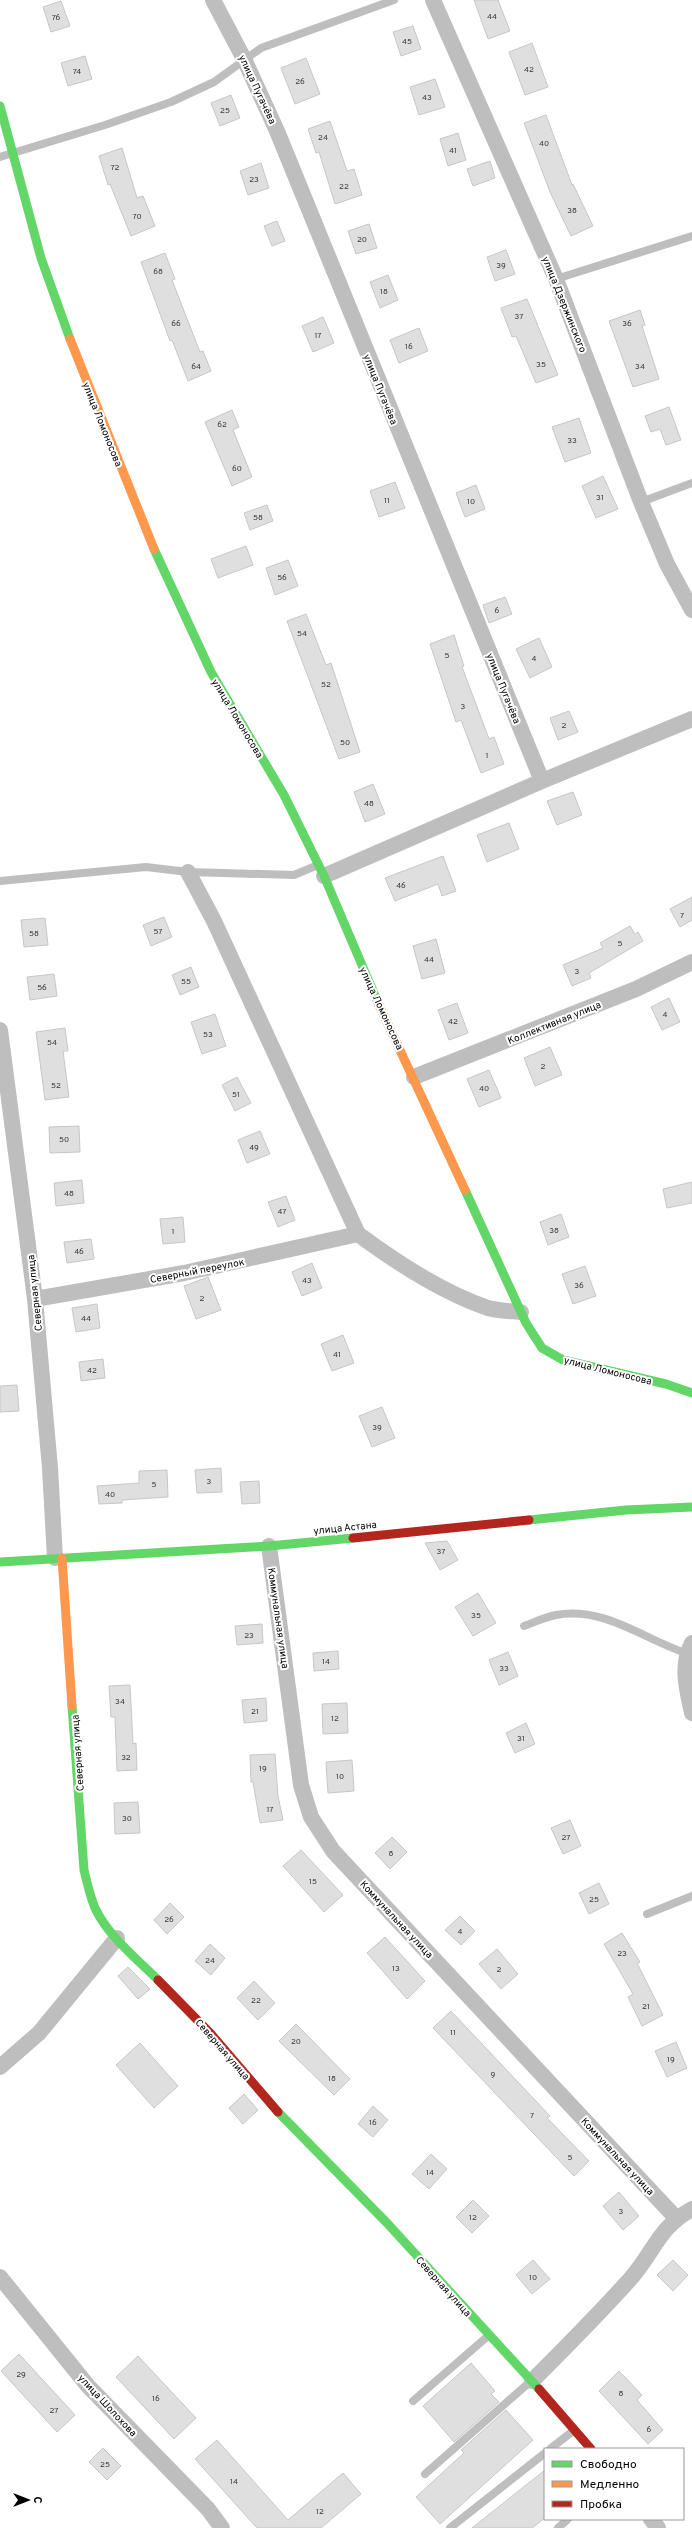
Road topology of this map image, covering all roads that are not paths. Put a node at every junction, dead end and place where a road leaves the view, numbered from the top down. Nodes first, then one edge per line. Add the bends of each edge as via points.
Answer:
1 (213, 0) edge
2 (394, 0) edge
3 (433, 0) edge
4 (244, 59) junction
5 (0, 106) edge
6 (12, 153) junction
7 (0, 157) edge
8 (692, 236) edge
9 (556, 278) junction
10 (692, 483) edge
11 (641, 502) junction
12 (692, 610) edge
13 (692, 719) edge
14 (542, 781) junction
15 (322, 870) junction
16 (188, 872) junction
17 (0, 881) edge
18 (692, 962) edge
19 (0, 1030) edge
20 (414, 1077) junction
21 (358, 1234) junction
22 (35, 1299) junction
23 (521, 1312) junction
24 (692, 1393) edge
25 (692, 1507) edge
26 (269, 1546) junction
27 (58, 1558) junction
28 (0, 1562) edge
29 (524, 1626) dead end
30 (689, 1648) edge
31 (692, 1713) edge
32 (692, 1896) edge
33 (647, 1914) dead end
34 (117, 1938) junction
35 (0, 2067) edge
36 (692, 2209) edge
37 (676, 2218) junction
38 (0, 2277) edge
39 (489, 2335) junction
40 (532, 2381) junction
41 (413, 2401) dead end
42 (574, 2430) junction
43 (551, 2448) edge
44 (589, 2448) edge
45 (544, 2454) edge
46 (425, 2474) dead end
47 (567, 2520) edge
48 (222, 2528) edge
49 (450, 2528) edge
50 (558, 2528) edge

1 - 4 street, улица Пугачёва
2 - 4 lane via 261,48
3 - 9 street, улица Дзержинского
4 - 6 lane via 214,82 171,102 105,126
4 - 14 street, улица Пугачёва via 277,131
5 - 6 street, улица Ломоносова
6 - 7 lane
6 - 15 street, улица Ломоносова via 41,258 70,338 161,566 210,672 284,795
8 - 9 lane
9 - 11 street, улица Дзержинского
10 - 11 lane
11 - 12 street, улица Дзержинского via 667,564
13 - 14 street
14 - 15 street
15 - 16 lane via 294,875
15 - 20 street, улица Ломоносова via 357,957
16 - 17 lane via 146,867
16 - 21 street via 214,921
18 - 20 street, Коллективная улица via 636,989
19 - 22 street, Северная улица
20 - 23 street, улица Ломоносова
21 - 22 street, Северный переулок via 184,1273
21 - 23 street via 397,1263 465,1298 489,1308
22 - 27 street, Северная улица
23 - 24 street, улица Ломоносова via 542,1348 563,1360 666,1384
25 - 26 street, улица Астана via 619,1511
26 - 27 street, улица Астана
26 - 37 street, Коммунальная улица via 301,1785 311,1817 333,1852
27 - 28 street, улица Астана
27 - 34 street, Северная улица via 84,1870 96,1910
29 - 30 lane via 556,1615 591,1614 622,1624 670,1648
30 - 31 street via 685,1665
32 - 33 lane
34 - 35 street via 39,2033
34 - 39 street, Северная улица via 212,2034 274,2108 387,2223
36 - 37 street
37 - 40 street via 632,2276
38 - 48 street, улица Шолохова via 88,2386 208,2509
39 - 40 street, Северная улица
39 - 41 lane
40 - 42 street, Северная улица
40 - 46 lane
42 - 43 lane
42 - 44 street, Северная улица
45 - 49 lane
47 - 50 lane

